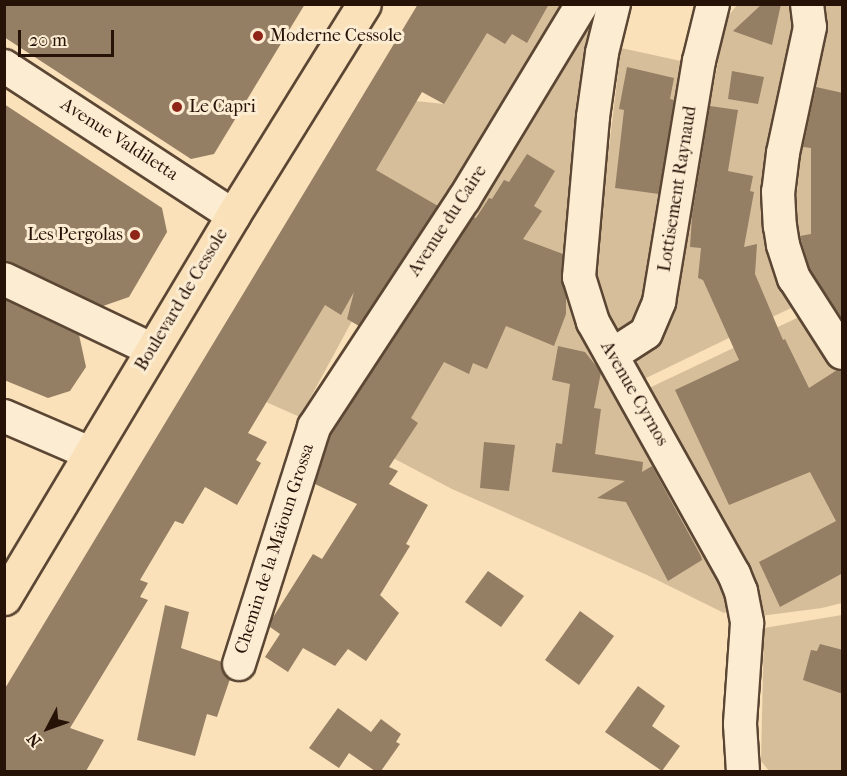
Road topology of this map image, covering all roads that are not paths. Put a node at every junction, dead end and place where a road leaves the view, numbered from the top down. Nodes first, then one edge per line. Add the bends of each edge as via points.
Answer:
1 (364, 4) edge
2 (582, 4) edge
3 (614, 4) edge
4 (713, 4) edge
5 (807, 4) edge
6 (4, 66) edge
7 (233, 215) junction
8 (4, 279) edge
9 (153, 350) junction
10 (843, 354) edge
11 (612, 355) junction
12 (4, 416) edge
13 (311, 435) joint
14 (90, 453) junction
15 (4, 598) edge
16 (239, 664) dead end
17 (742, 771) edge

1 - 7 main road, Boulevard de Cessole
2 - 13 street, Avenue du Caire via 464,199
3 - 11 street, Avenue Cyrnos via 593,117 579,277 586,305
4 - 11 street, Lottisement Raynaud via 699,61 659,302 646,333
5 - 10 street via 810,27 778,192 780,226 794,278
6 - 7 street, Avenue Valdiletta
7 - 9 main road, Boulevard de Cessole
8 - 9 street
9 - 14 main road, Boulevard de Cessole
11 - 17 street, Avenue Cyrnos via 741,591 747,623 740,724
12 - 14 street
13 - 16 street, Chemin de la Maïoun Grossa
14 - 15 main road, Boulevard de Cessole

